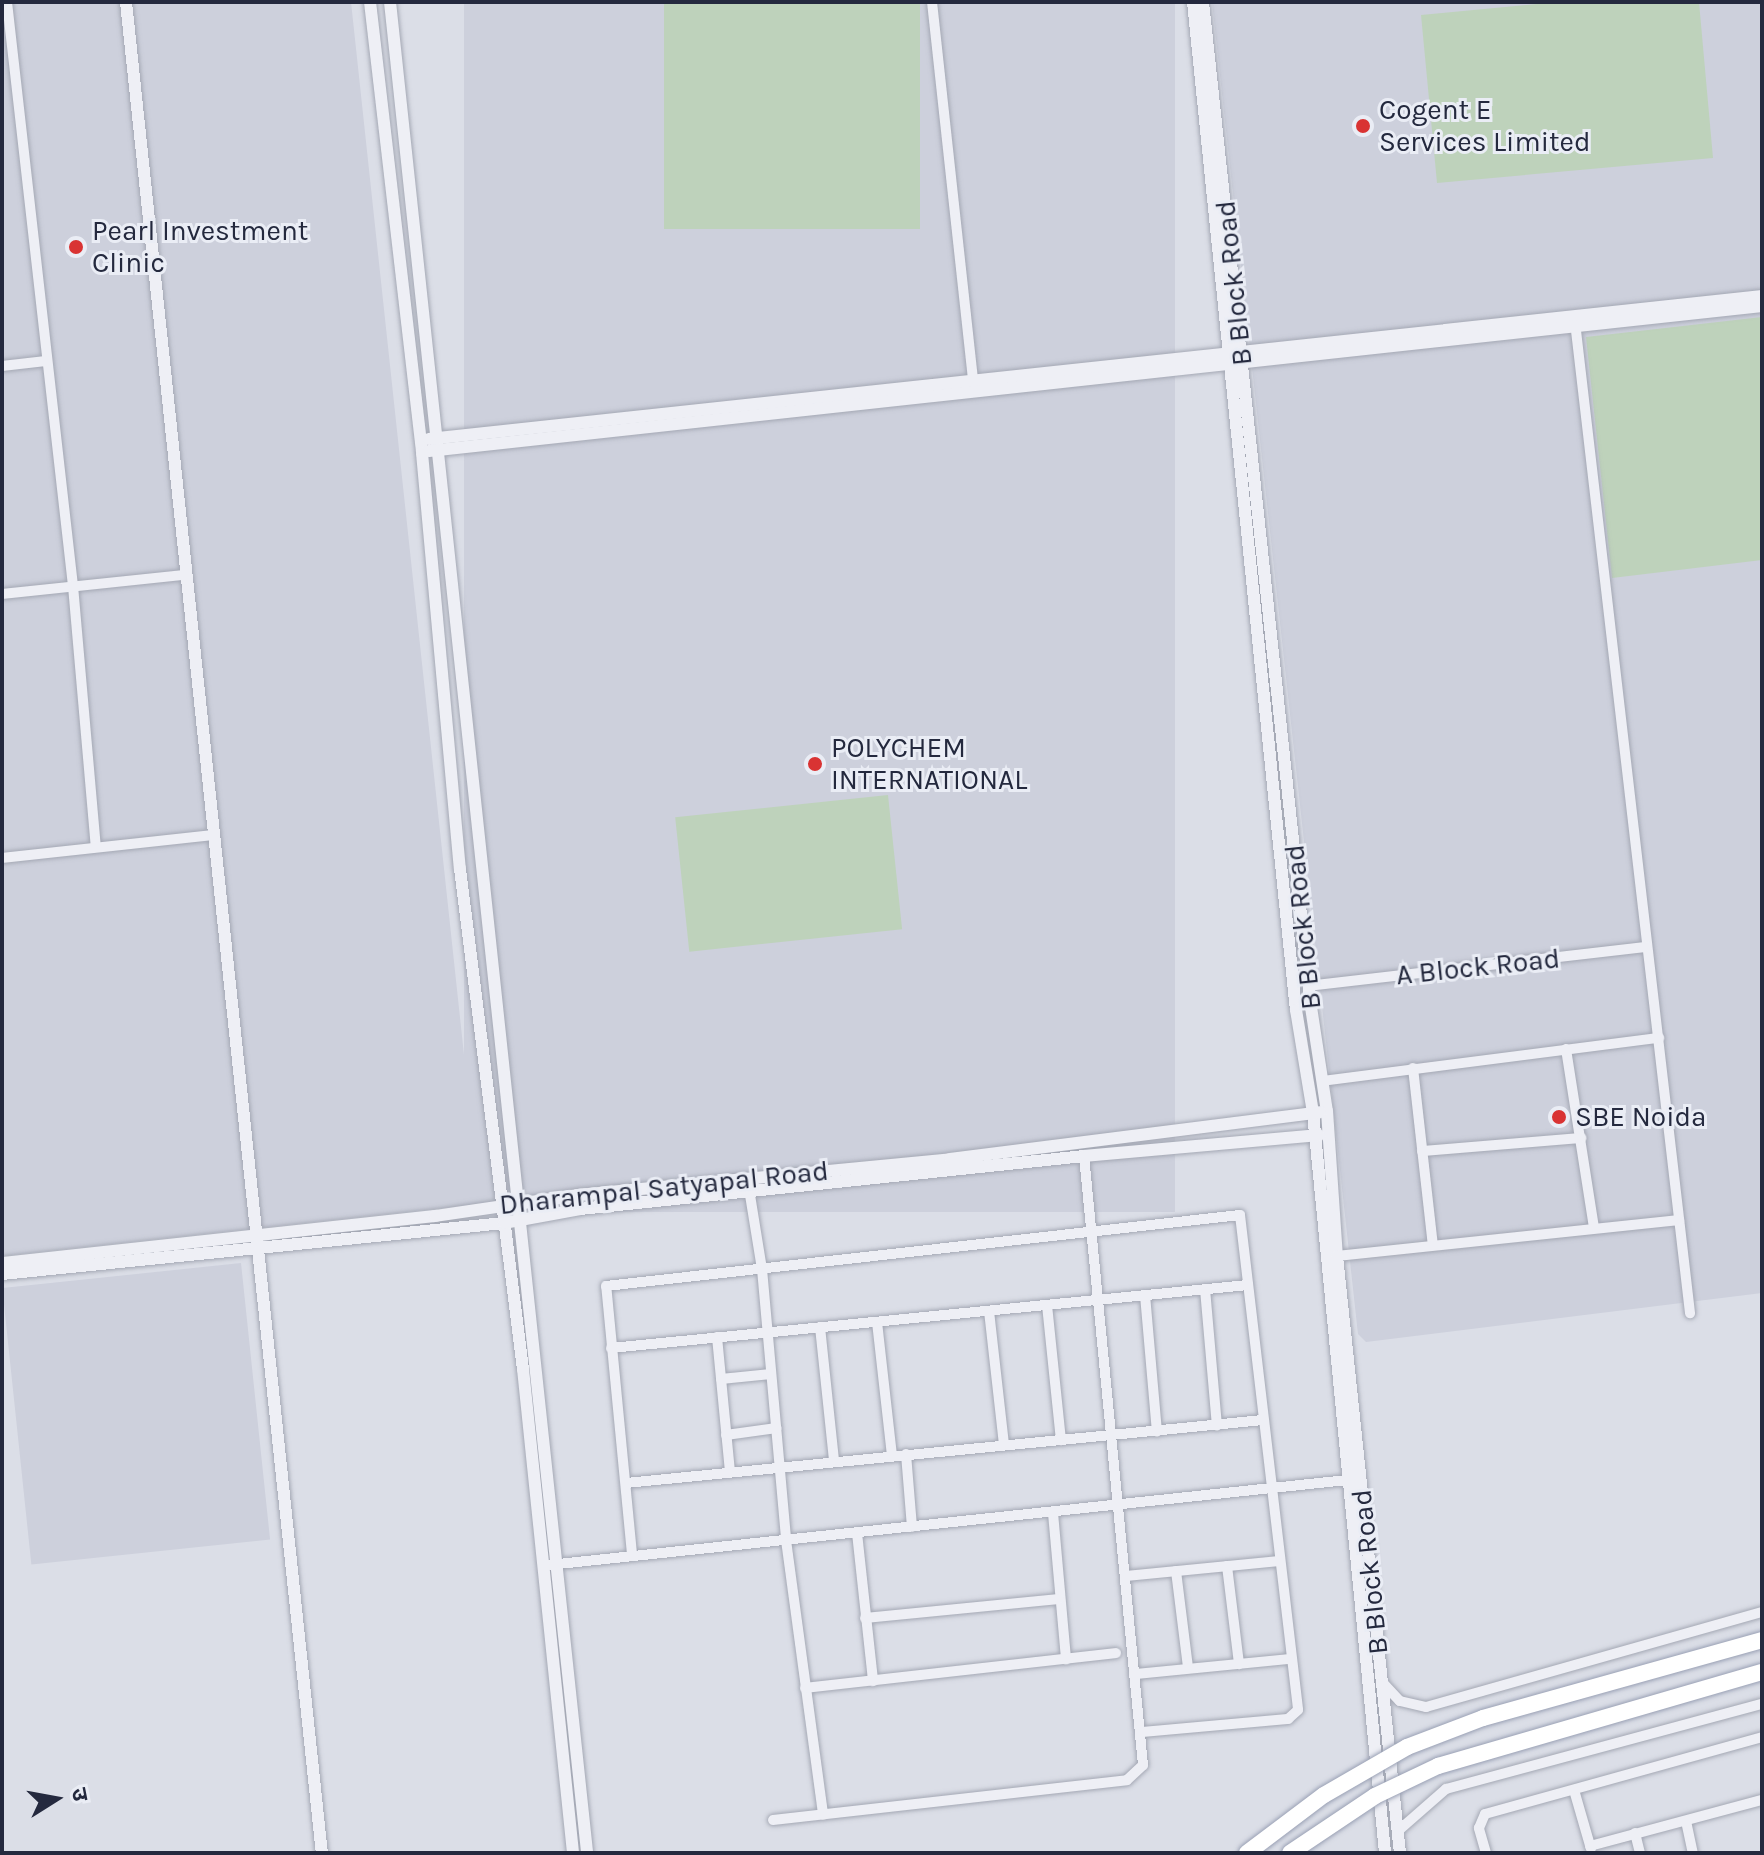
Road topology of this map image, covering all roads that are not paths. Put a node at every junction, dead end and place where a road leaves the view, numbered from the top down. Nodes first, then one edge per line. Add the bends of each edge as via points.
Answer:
1 (7, 2) edge
2 (126, 2) edge
3 (370, 2) edge
4 (390, 2) edge
5 (932, 2) edge
6 (1193, 2) edge
7 (1203, 2) edge
8 (1762, 296) edge
9 (1762, 306) edge
10 (1574, 321) junction
11 (1236, 358) junction
12 (46, 361) junction
13 (2, 366) edge
14 (974, 387) junction
15 (436, 444) junction
16 (421, 446) junction
17 (184, 575) junction
18 (73, 586) junction
19 (2, 594) edge
20 (213, 835) junction
21 (96, 847) junction
22 (2, 858) edge
23 (1647, 947) junction
24 (1308, 986) junction
25 (1659, 1038) junction
26 (1566, 1049) junction
27 (1413, 1068) junction
28 (1322, 1081) junction
29 (1327, 1111) junction
30 (1313, 1113) junction
31 (1321, 1135) junction
32 (1581, 1138) junction
33 (1422, 1151) junction
34 (1084, 1156) junction
35 (750, 1195) junction
36 (516, 1203) junction
37 (502, 1204) junction
38 (519, 1220) junction
39 (1679, 1220) junction
40 (504, 1223) junction
41 (1594, 1228) junction
42 (1090, 1232) junction
43 (257, 1242) junction
44 (1433, 1245) junction
45 (1337, 1256) junction
46 (2, 1263) edge
47 (762, 1269) junction
48 (2, 1274) edge
49 (1248, 1285) junction
50 (1205, 1289) junction
51 (1145, 1295) junction
52 (1097, 1300) junction
53 (1047, 1305) junction
54 (989, 1311) junction
55 (1690, 1313) dead end
56 (877, 1322) junction
57 (820, 1327) junction
58 (767, 1332) junction
59 (717, 1337) junction
60 (611, 1348) junction
61 (771, 1374) junction
62 (721, 1379) junction
63 (1263, 1420) junction
64 (1217, 1425) junction
65 (777, 1428) junction
66 (1157, 1431) junction
67 (726, 1435) junction
68 (1111, 1435) junction
69 (1061, 1440) junction
70 (1004, 1445) junction
71 (906, 1454) junction
72 (892, 1455) junction
73 (834, 1460) junction
74 (781, 1465) junction
75 (730, 1471) junction
76 (1347, 1480) junction
77 (626, 1483) junction
78 (1271, 1488) junction
79 (1119, 1507) junction
80 (1053, 1513) junction
81 (912, 1527) junction
82 (857, 1533) junction
83 (786, 1540) junction
84 (632, 1554) junction
85 (1279, 1561) junction
86 (557, 1564) junction
87 (542, 1566) junction
88 (1227, 1566) junction
89 (1176, 1571) junction
90 (1126, 1576) junction
91 (1059, 1599) junction
92 (1762, 1612) edge
93 (865, 1618) junction
94 (1762, 1640) edge
95 (1116, 1653) dead end
96 (1066, 1659) junction
97 (1290, 1659) junction
98 (1239, 1664) junction
99 (1188, 1667) junction
100 (1762, 1672) edge
101 (1136, 1674) junction
102 (873, 1681) junction
103 (1382, 1682) junction
104 (805, 1688) junction
105 (1762, 1704) edge
106 (1142, 1732) junction
107 (1762, 1737) edge
108 (1574, 1790) junction
109 (1762, 1800) edge
110 (823, 1815) junction
111 (773, 1820) dead end
112 (1686, 1821) junction
113 (1398, 1831) junction
114 (1635, 1833) junction
115 (1591, 1850) edge
116 (322, 1853) edge
117 (573, 1853) edge
118 (587, 1853) edge
119 (1247, 1853) edge
120 (1290, 1853) edge
121 (1385, 1853) edge
122 (1400, 1853) edge
123 (1486, 1853) edge
124 (1640, 1853) edge
125 (1693, 1853) edge

1 - 12 street
2 - 17 street
3 - 16 street
4 - 15 street
5 - 14 street
6 - 11 street, B Block Road
7 - 11 street, B Block Road
8 - 10 street
9 - 10 street
10 - 11 street
10 - 23 street
11 - 14 street
11 - 24 street, B Block Road
11 - 30 street, B Block Road via 1296,1010
12 - 13 street
12 - 18 street
14 - 15 street
15 - 16 street
15 - 36 street
16 - 37 street via 460,869
17 - 18 street
17 - 20 street
18 - 19 street
18 - 21 street
20 - 21 street
20 - 43 street
21 - 22 street
23 - 24 street, A Block Road
23 - 25 street
24 - 28 street, B Block Road
25 - 26 street
25 - 39 street
26 - 27 street
26 - 32 street
27 - 28 street
27 - 33 street
28 - 29 street, B Block Road
29 - 30 street, Dharampal Satyapal Road
29 - 31 street, B Block Road
30 - 31 street, B Block Road
30 - 36 street, Dharampal Satyapal Road via 950,1159
31 - 34 street, Dharampal Satyapal Road
31 - 45 street, B Block Road
31 - 76 street, B Block Road
32 - 33 street
32 - 41 street
33 - 44 street
34 - 35 street, Dharampal Satyapal Road
34 - 42 street
35 - 38 street, Dharampal Satyapal Road via 580,1209
35 - 47 street
36 - 37 street, Dharampal Satyapal Road
36 - 38 street
37 - 40 street
37 - 43 street, Dharampal Satyapal Road
38 - 40 street, Dharampal Satyapal Road
38 - 86 street
39 - 41 street
39 - 55 street
40 - 43 street, Dharampal Satyapal Road
40 - 87 street
41 - 44 street
42 - 47 street
42 - 49 street via 1240,1215
42 - 52 street
43 - 46 street, Dharampal Satyapal Road
43 - 48 street, Dharampal Satyapal Road
43 - 116 street
44 - 45 street
45 - 103 street, B Block Road
47 - 58 street
47 - 60 street via 606,1286
49 - 50 street
49 - 63 street
50 - 51 street
50 - 64 street
51 - 52 street
51 - 66 street
52 - 53 street
52 - 68 street
53 - 54 street
53 - 69 street
54 - 56 street
54 - 70 street
56 - 57 street
56 - 72 street
57 - 58 street
57 - 73 street
58 - 59 street
58 - 61 street
59 - 60 street
59 - 62 street
60 - 77 street
61 - 62 street
61 - 65 street
62 - 67 street
63 - 64 street
63 - 78 street
64 - 66 street
65 - 67 street
65 - 74 street
66 - 68 street
67 - 75 street
68 - 69 street
68 - 79 street
69 - 70 street
70 - 71 street
71 - 72 street
71 - 81 street
72 - 73 street
73 - 74 street
74 - 75 street
74 - 83 street
75 - 77 street
76 - 78 street
76 - 121 street, B Block Road
77 - 84 street
78 - 79 street
78 - 85 street
79 - 80 street
79 - 90 street
80 - 81 street
80 - 91 street
81 - 82 street
82 - 83 street
82 - 93 street
83 - 84 street
83 - 104 street
84 - 86 street
85 - 88 street
85 - 97 street
86 - 87 street
86 - 118 street
87 - 117 street
88 - 89 street
88 - 98 street
89 - 90 street
89 - 99 street
90 - 101 street
91 - 93 street
91 - 96 street
92 - 103 street via 1426,1707 1400,1701
93 - 102 street
94 - 119 main road, bridge via 1483,1718 1407,1747 1324,1795
95 - 96 street
96 - 102 street
97 - 98 street
97 - 106 street via 1298,1710 1292,1717
98 - 99 street
99 - 101 street
100 - 120 main road, bridge via 1438,1766 1375,1796
101 - 106 street
102 - 104 street
103 - 113 street, B Block Road
104 - 110 street
105 - 113 street via 1446,1789
106 - 110 street via 1143,1765 1127,1780
107 - 108 street
108 - 115 street
108 - 123 street via 1485,1814 1479,1828
109 - 112 street
110 - 111 street
112 - 114 street
112 - 125 street
113 - 122 street, B Block Road
114 - 115 street
114 - 124 street

